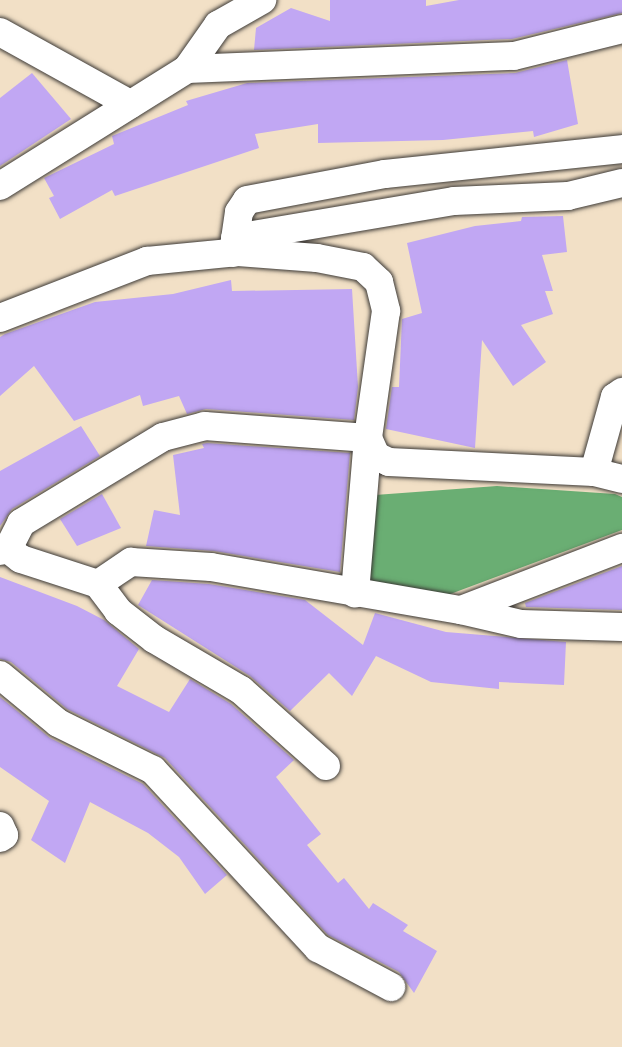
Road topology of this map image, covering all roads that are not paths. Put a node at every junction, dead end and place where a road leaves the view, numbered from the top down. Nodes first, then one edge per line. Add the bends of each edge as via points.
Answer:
1 (262, 0) edge
2 (622, 29) edge
3 (0, 32) edge
4 (187, 69) junction
5 (130, 104) junction
6 (622, 149) edge
7 (622, 183) edge
8 (0, 186) edge
9 (234, 246) junction
10 (0, 317) edge
11 (622, 392) edge
12 (368, 438) junction
13 (594, 472) junction
14 (622, 479) edge
15 (622, 548) edge
16 (4, 550) edge
17 (98, 584) junction
18 (355, 593) junction
19 (461, 610) junction
20 (622, 627) edge
21 (0, 675) edge
22 (326, 766) dead end
23 (0, 826) edge
24 (0, 838) edge
25 (391, 987) dead end

1 - 4 street via 218,25
2 - 4 street via 514,56
3 - 5 street
4 - 5 street
5 - 8 street
6 - 9 street via 385,174 247,200 239,212
7 - 9 street via 568,196 454,201
9 - 10 street via 147,261
9 - 12 street via 363,267 379,282 386,311
11 - 13 street via 615,397
12 - 13 street via 376,456 389,462
12 - 16 street via 205,426 163,437 21,523
12 - 18 street
13 - 14 street
15 - 19 street
16 - 17 street
17 - 18 street via 131,562 211,567
17 - 22 street via 127,618 241,690
18 - 19 street
19 - 20 street via 521,624
21 - 25 street via 58,723 153,769 318,948
23 - 24 street via 4,835

